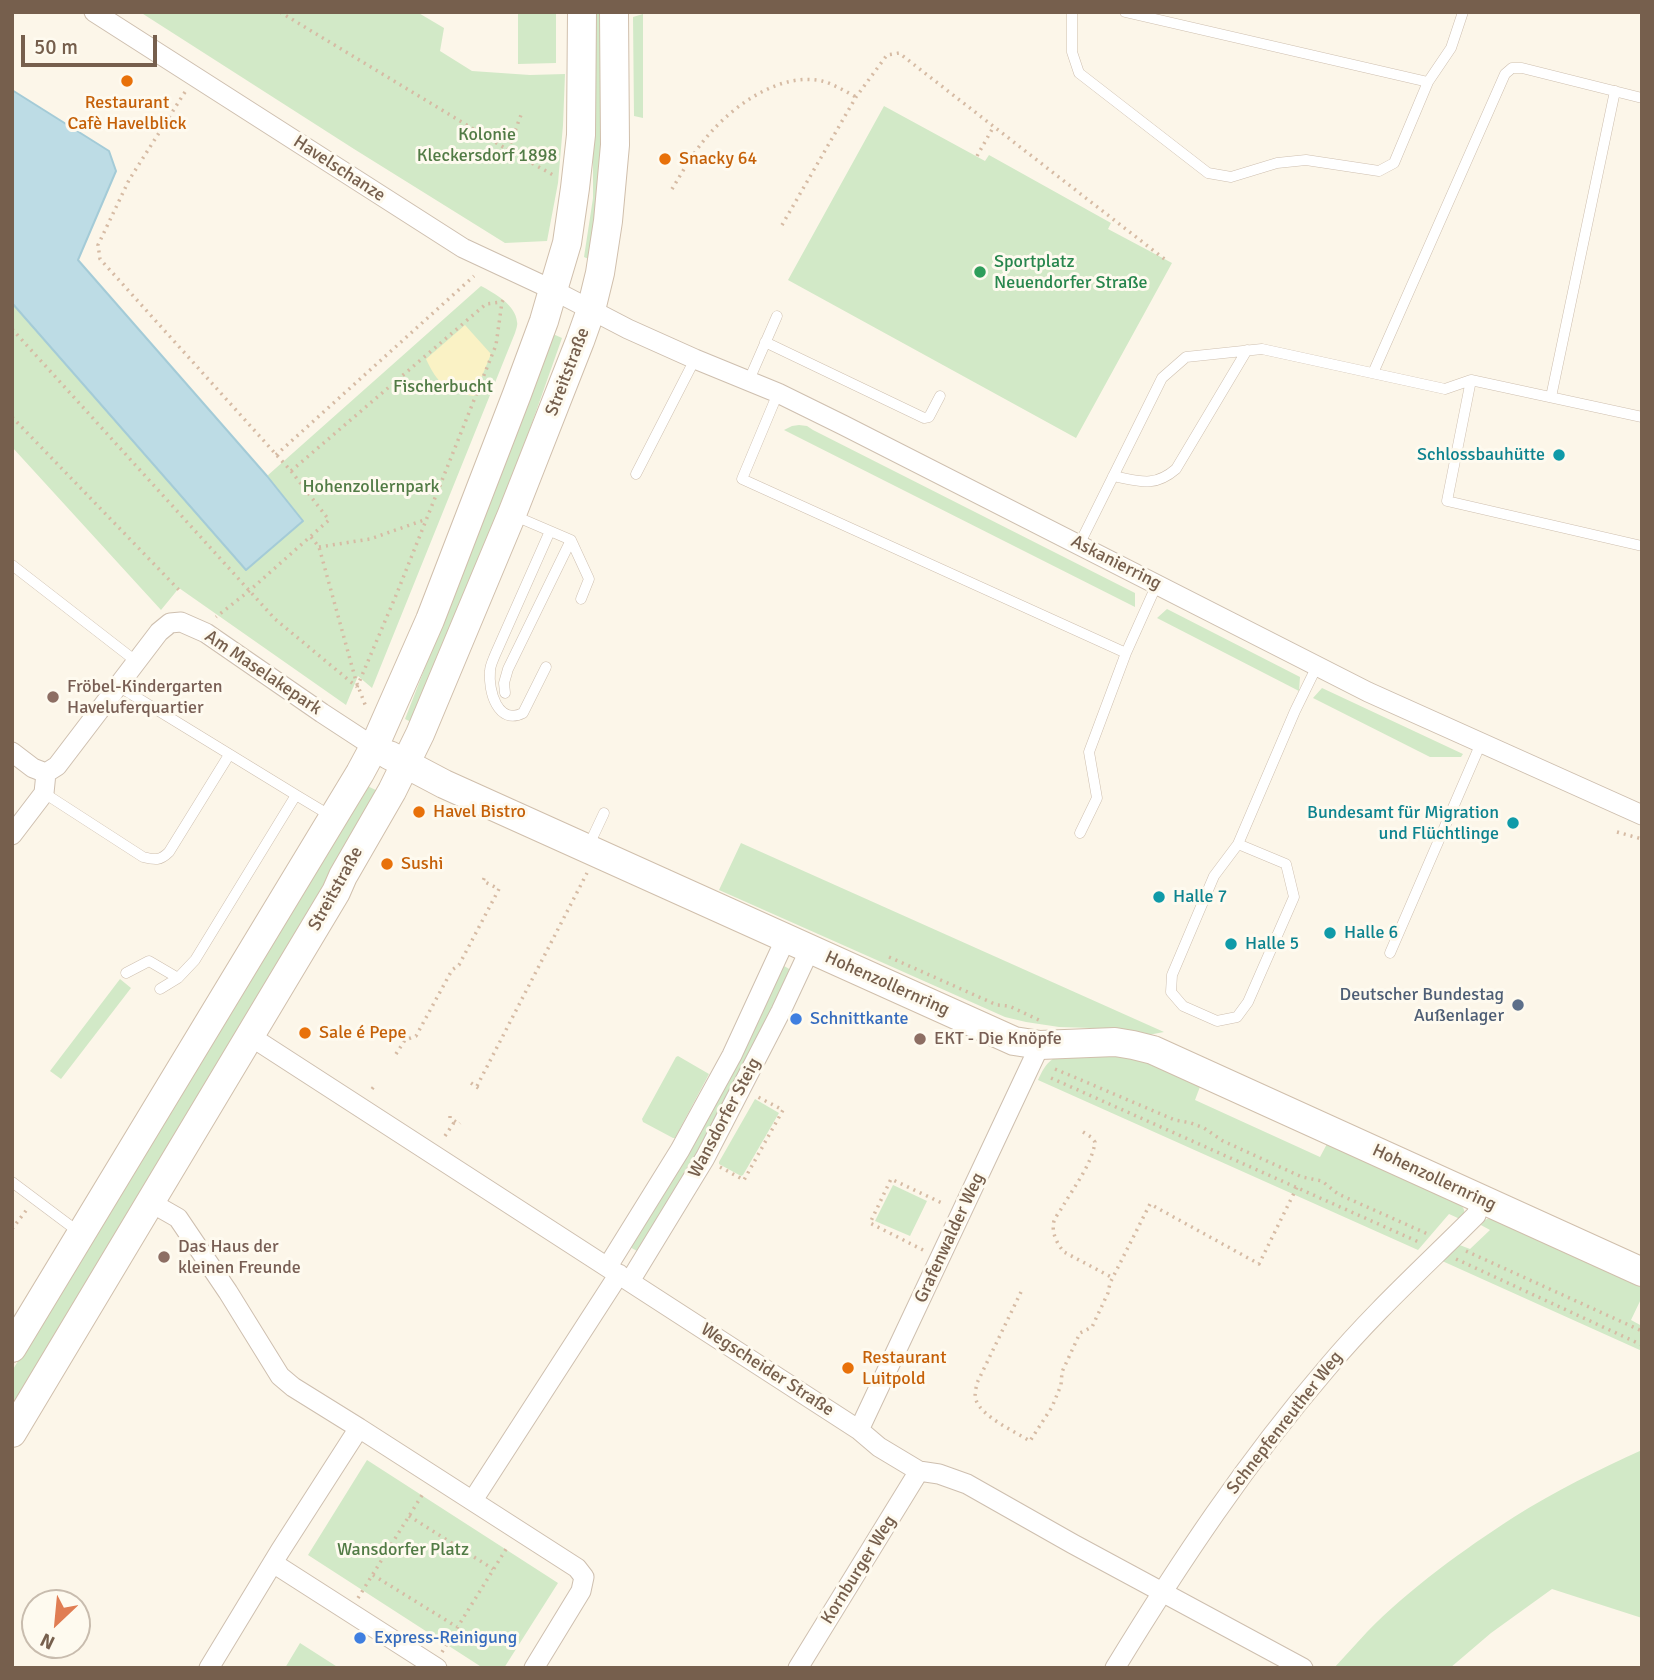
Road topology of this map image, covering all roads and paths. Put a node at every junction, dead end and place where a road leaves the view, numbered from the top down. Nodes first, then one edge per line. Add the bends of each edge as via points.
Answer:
1 (94, 12) edge
2 (280, 12) edge
3 (582, 12) edge
4 (614, 12) edge
5 (1072, 12) edge
6 (1125, 12) edge
7 (1463, 12) edge
8 (1428, 82) junction
9 (186, 90) dead end
10 (1615, 91) junction
11 (856, 97) junction
12 (1642, 98) edge
13 (521, 116) dead end
14 (994, 127) junction
15 (508, 150) junction
16 (977, 156) dead end
17 (559, 178) dead end
18 (672, 189) dead end
19 (782, 225) dead end
20 (1167, 261) dead end
21 (474, 276) dead end
22 (553, 290) junction
23 (505, 297) dead end
24 (502, 302) junction
25 (591, 310) junction
26 (777, 316) dead end
27 (12, 329) edge
28 (765, 342) junction
29 (1247, 350) junction
30 (695, 359) junction
31 (1373, 373) junction
32 (749, 380) junction
33 (1471, 380) junction
34 (778, 393) junction
35 (940, 396) dead end
36 (1551, 397) junction
37 (1642, 416) edge
38 (12, 417) edge
39 (276, 455) junction
40 (291, 471) junction
41 (636, 474) dead end
42 (1113, 476) junction
43 (512, 514) junction
44 (427, 519) junction
45 (550, 531) junction
46 (311, 537) junction
47 (572, 540) junction
48 (1079, 545) junction
49 (319, 547) junction
50 (1642, 547) edge
51 (12, 565) edge
52 (1157, 584) junction
53 (249, 591) junction
54 (181, 592) dead end
55 (581, 599) dead end
56 (216, 617) dead end
57 (1126, 653) junction
58 (137, 662) junction
59 (1317, 666) junction
60 (546, 667) dead end
61 (118, 686) junction
62 (358, 687) junction
63 (505, 693) dead end
64 (366, 707) dead end
65 (1481, 743) junction
66 (374, 747) junction
67 (12, 752) edge
68 (229, 755) junction
69 (406, 763) junction
70 (46, 773) junction
71 (44, 793) junction
72 (296, 795) junction
73 (604, 813) dead end
74 (1642, 815) edge
75 (334, 817) junction
76 (1080, 832) dead end
77 (1617, 832) dead end
78 (12, 835) edge
79 (1642, 839) edge
80 (1238, 844) junction
81 (587, 860) junction
82 (485, 876) dead end
83 (798, 944) junction
84 (1390, 953) dead end
85 (126, 973) dead end
86 (178, 978) junction
87 (160, 989) dead end
88 (250, 1036) junction
89 (1037, 1052) junction
90 (396, 1054) dead end
91 (1051, 1078) dead end
92 (471, 1083) dead end
93 (376, 1084) dead end
94 (477, 1086) junction
95 (372, 1090) dead end
96 (481, 1090) dead end
97 (753, 1094) dead end
98 (450, 1116) dead end
99 (455, 1121) junction
100 (460, 1123) dead end
101 (1083, 1132) dead end
102 (445, 1136) dead end
103 (714, 1164) dead end
104 (12, 1182) edge
105 (1297, 1187) junction
106 (1482, 1200) junction
107 (150, 1202) junction
108 (944, 1204) dead end
109 (24, 1214) dead end
110 (12, 1229) edge
111 (80, 1234) junction
112 (1444, 1247) junction
113 (923, 1250) dead end
114 (1261, 1259) junction
115 (1267, 1262) dead end
116 (1642, 1272) edge
117 (619, 1274) junction
118 (1112, 1278) junction
119 (1021, 1292) dead end
120 (1642, 1331) edge
121 (1642, 1345) edge
122 (12, 1348) edge
123 (359, 1428) junction
124 (859, 1430) junction
125 (12, 1433) edge
126 (919, 1471) junction
127 (426, 1489) dead end
128 (473, 1500) junction
129 (409, 1516) junction
130 (510, 1542) dead end
131 (273, 1563) junction
132 (494, 1569) junction
133 (373, 1574) junction
134 (1162, 1591) junction
135 (349, 1612) junction
136 (457, 1628) junction
137 (435, 1667) edge
138 (209, 1668) edge
139 (534, 1668) edge
140 (798, 1668) edge
141 (1115, 1668) edge
142 (1303, 1668) edge

1 - 22 street, Havelschanze via 463,248
2 - 15 path
3 - 22 main road via 580,146 566,243
4 - 25 main road, Streitstraße via 614,165
5 - 8 lane via 1072,52 1079,73 1208,173 1231,177 1306,160 1379,171 1394,163
6 - 8 lane
7 - 8 lane via 1451,48
9 - 39 path via 129,180 98,245 100,259
10 - 12 lane
10 - 31 lane via 1522,68 1511,68 1505,74
10 - 36 lane
11 - 14 path via 887,55 899,53
11 - 18 path via 821,81 776,85 713,130
11 - 19 path
13 - 15 path
14 - 16 path
14 - 20 path
15 - 17 path
21 - 39 path
22 - 25 street, Havelschanze
22 - 66 main road via 437,602
23 - 24 path
24 - 40 path via 486,304
24 - 44 path via 496,345
25 - 30 street, Askanierring
25 - 43 main road, Streitstraße
26 - 28 lane
27 - 53 path
28 - 32 lane
28 - 35 lane via 924,418
29 - 31 lane via 1262,349
29 - 42 lane via 1186,357 1162,378
29 - 42 lane via 1176,469 1165,479 1146,483
30 - 32 street, Askanierring
30 - 41 lane
31 - 33 lane via 1445,389
32 - 34 street, Askanierring
33 - 36 lane
33 - 50 lane via 1447,501
34 - 48 street, Askanierring
34 - 57 lane via 742,480
36 - 37 lane
38 - 54 path
39 - 40 path
40 - 46 path via 329,520
42 - 48 lane
43 - 45 lane
43 - 69 main road, Streitstraße
44 - 49 path via 370,539
44 - 62 path
45 - 47 lane
45 - 60 lane via 490,670 500,711 507,716 523,713
46 - 49 path
46 - 53 path
47 - 55 lane via 589,579
47 - 63 lane via 508,669
48 - 52 street, Askanierring
49 - 62 path
51 - 58 lane
52 - 57 lane
52 - 59 street, Askanierring
53 - 56 path
53 - 62 path via 275,619
57 - 76 lane via 1089,752 1097,798
58 - 61 street, Am Maselakepark
58 - 66 street, Am Maselakepark via 159,632 170,623 181,622 206,633
59 - 65 street, Askanierring
59 - 80 lane
61 - 68 lane
61 - 70 street, Am Maselakepark via 57,766
62 - 64 path
65 - 74 street, Askanierring
65 - 84 lane
66 - 69 main road, Hohenzollernring
66 - 75 main road
67 - 70 street
68 - 71 lane via 163,858 144,857
68 - 72 lane
69 - 81 main road, Hohenzollernring
69 - 88 main road, Streitstraße via 337,891
70 - 71 street
71 - 78 street
72 - 75 lane
72 - 86 lane via 195,960
73 - 81 lane
75 - 111 main road
77 - 79 path
80 - 80 lane via 1214,876 1172,975 1171,992 1183,1006 1217,1021 1237,1017 1248,1002 1294,897 1286,864
81 - 83 main road, Hohenzollernring
81 - 94 path
82 - 90 path via 483,881 499,889 416,1036 405,1040
83 - 89 main road, Hohenzollernring
83 - 117 street, Wansdorfer Steig via 680,1150
85 - 86 lane via 149,961
86 - 87 lane
88 - 107 main road, Streitstraße
88 - 117 street, Wegscheider Straße
89 - 106 main road, Hohenzollernring via 1115,1042 1153,1050
89 - 112 path via 1175,1120 1191,1122 1302,1177 1322,1181 1338,1194
89 - 124 street, Grafenwalder Weg
91 - 105 path
92 - 94 path
93 - 95 path
94 - 96 path
97 - 103 path via 783,1110 744,1180
98 - 99 path
99 - 100 path
99 - 102 path
101 - 118 path via 1095,1142 1094,1148 1054,1221 1055,1236 1064,1252
104 - 111 lane
105 - 112 path
105 - 114 path
106 - 112 street, Schnepfenreuther Weg via 1476,1215
106 - 116 main road, Hohenzollernring
107 - 123 street via 178,1218 280,1376
107 - 125 main road, Streitstraße
108 - 113 path via 891,1179 870,1223
109 - 110 path
111 - 122 main road
112 - 120 path
112 - 121 path
112 - 134 street, Schnepfenreuther Weg via 1327,1367 1271,1436
114 - 115 path
114 - 118 path via 1259,1264 1150,1204
117 - 124 street, Wegscheider Straße
117 - 128 street, Wansdorfer Steig
118 - 119 path via 1092,1327 1080,1333 1052,1407 1030,1441 988,1415 975,1399 976,1383
123 - 128 street
123 - 131 street
124 - 126 street, Wegscheider Straße
126 - 134 street, Wegscheider Straße via 967,1484
126 - 140 street, Kornburger Weg
127 - 129 path
128 - 139 street via 584,1577 581,1591
129 - 132 path
129 - 133 path
130 - 132 path
131 - 135 street
131 - 138 street
132 - 136 path
133 - 135 path
133 - 136 path
134 - 141 street, Schnepfenreuther Weg
134 - 142 street, Wegscheider Straße
135 - 137 street
136 - 137 path

